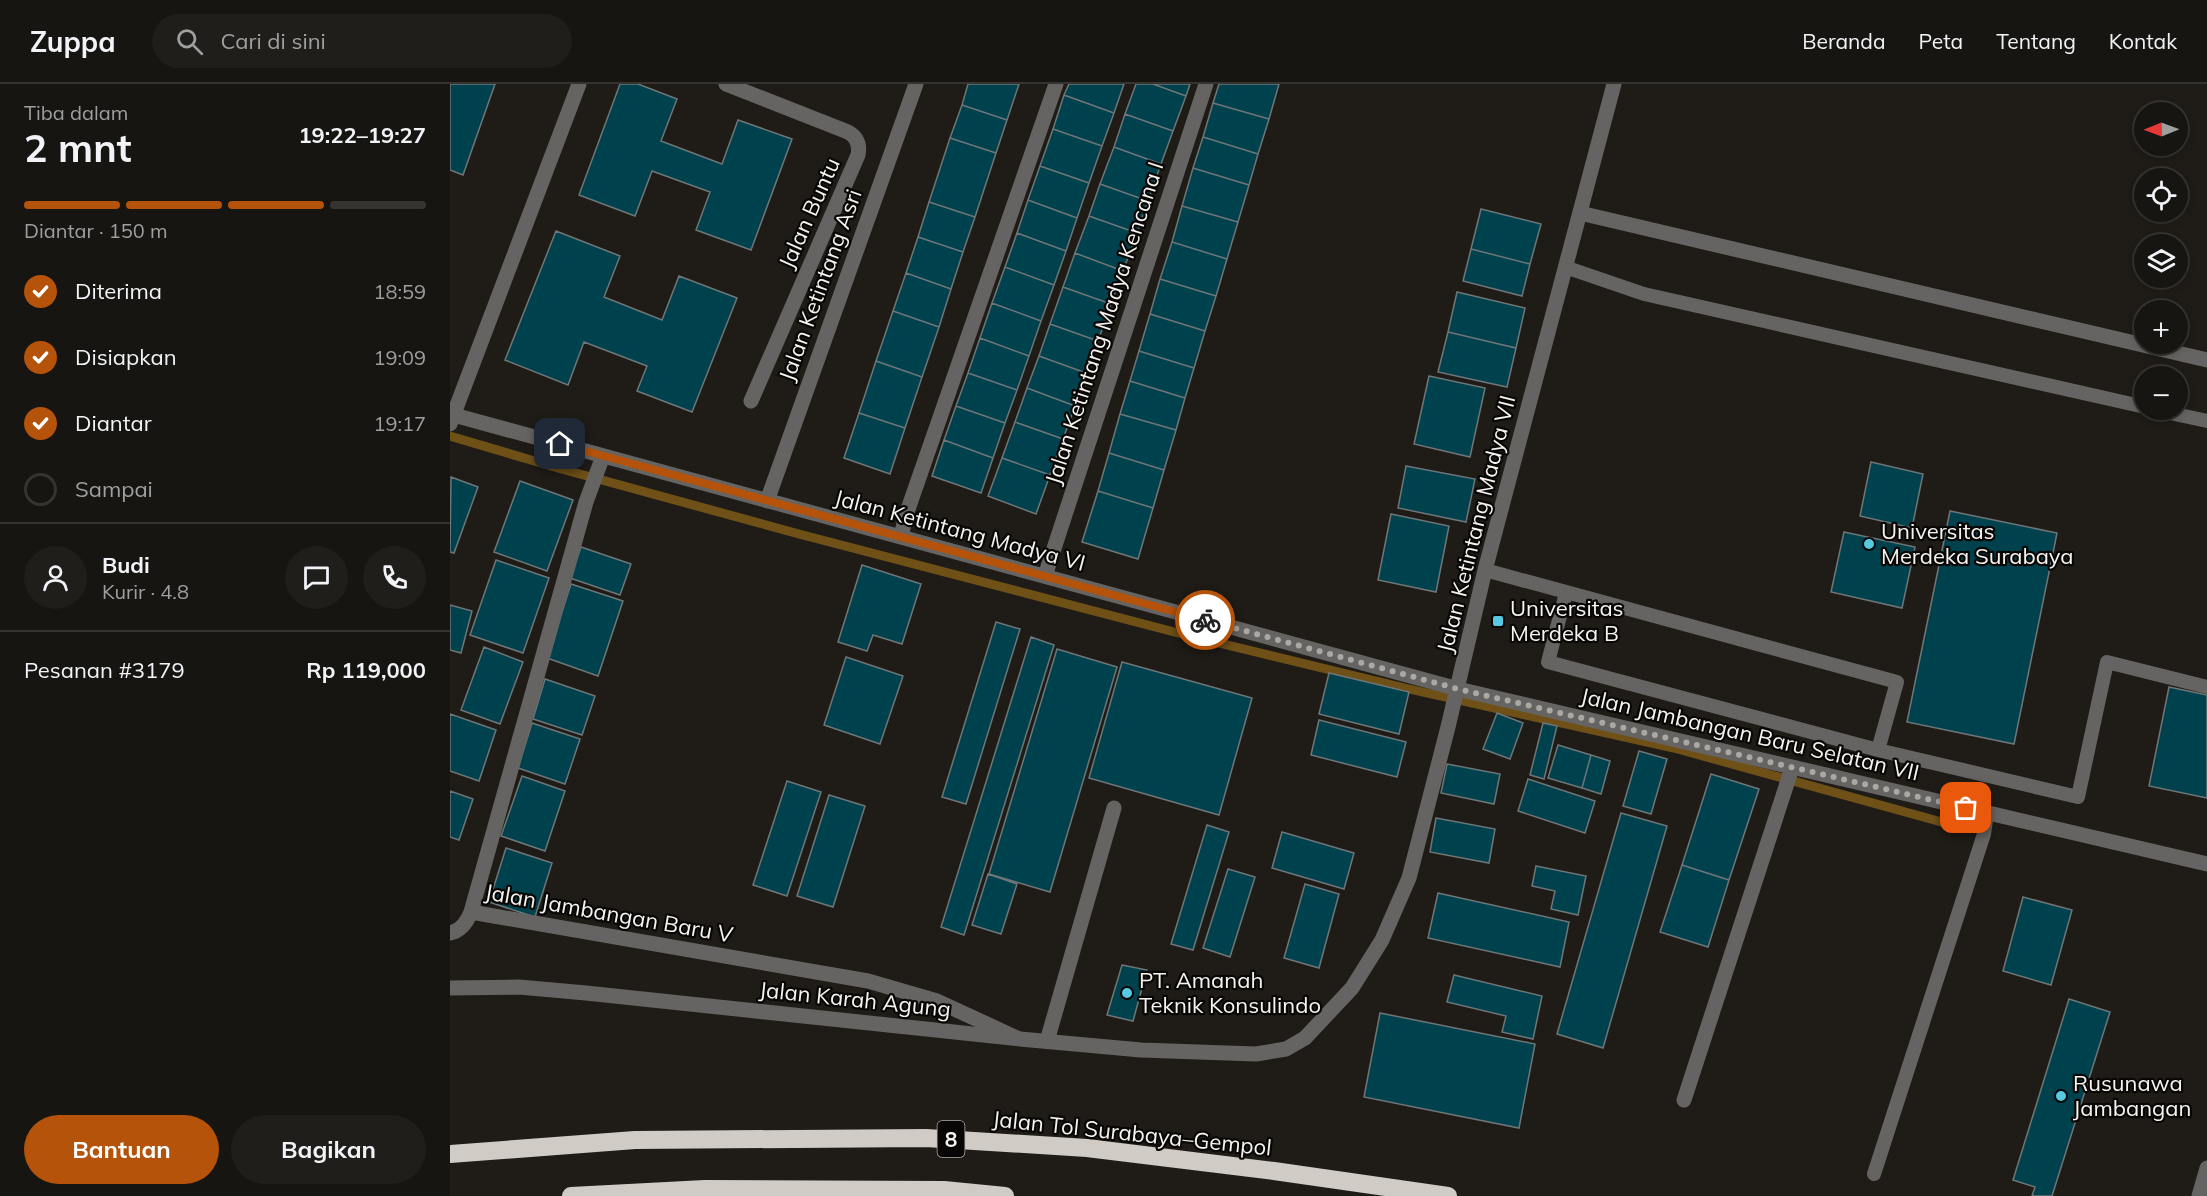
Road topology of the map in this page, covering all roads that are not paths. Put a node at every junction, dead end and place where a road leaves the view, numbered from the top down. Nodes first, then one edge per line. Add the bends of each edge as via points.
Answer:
1 (579, 84) edge
2 (726, 84) edge
3 (916, 84) edge
4 (1056, 84) edge
5 (1206, 84) edge
6 (1614, 84) edge
7 (1580, 213) junction
8 (1565, 267) junction
9 (2207, 360) edge
10 (751, 401) dead end
11 (2134, 405) edge
12 (2188, 417) edge
13 (451, 418) edge
14 (2207, 421) edge
15 (603, 456) junction
16 (767, 501) junction
17 (901, 537) junction
18 (1485, 570) junction
19 (1045, 576) junction
20 (1566, 593) junction
21 (2207, 687) edge
22 (1457, 692) junction
23 (1878, 750) junction
24 (1790, 774) junction
25 (1114, 808) dead end
26 (1987, 813) junction
27 (2207, 864) edge
28 (471, 912) junction
29 (450, 933) edge
30 (450, 988) edge
31 (1020, 1039) junction
32 (1047, 1041) junction
33 (1256, 1054) joint
34 (1684, 1100) dead end
35 (450, 1154) edge
36 (2207, 1168) edge
37 (1874, 1174) dead end
38 (571, 1196) edge
39 (1005, 1196) edge
40 (1448, 1196) edge
41 (2199, 1196) edge

1 - 13 street
2 - 10 street, Jalan Buntu via 848,132 859,148
3 - 16 street, Jalan Ketintang Asri
4 - 17 street
5 - 19 street, Jalan Ketintang Madya Kencana I
6 - 7 street, Jalan Ketintang Madya VII
7 - 8 street, Jalan Ketintang Madya VII
7 - 9 street
8 - 11 lane via 1644,294
8 - 18 street, Jalan Ketintang Madya VII
12 - 14 lane
13 - 15 street, Jalan Ketintang Madya VI
15 - 16 street, Jalan Ketintang Madya VI
15 - 28 street, Jalan Jambangan Baru V via 586,502
16 - 17 street, Jalan Ketintang Madya VI
17 - 19 street, Jalan Ketintang Madya VI
18 - 20 lane
18 - 22 street, Jalan Ketintang Madya VII
19 - 22 street, Jalan Ketintang Madya VI
20 - 23 lane via 1548,662
20 - 23 lane via 1897,682
21 - 23 lane via 2106,662 2078,797
22 - 24 street, Jalan Jambangan Baru Selatan VII
22 - 33 street, Jalan Ketintang Madya VII via 1409,878 1382,940 1352,988 1305,1038 1286,1049
24 - 26 street, Jalan Jambangan Baru Selatan VII
24 - 34 street
25 - 32 street
26 - 27 street, Jalan Jambangan Baru Selatan VII
26 - 37 lane via 1984,834
28 - 29 street via 467,922
28 - 31 street, Jalan Jambangan Baru V via 868,981 937,1000
30 - 31 street, Jalan Karah Agung via 519,987 575,992
31 - 32 street, Jalan Karah Agung
32 - 33 street, Jalan Karah Agung via 1142,1050
35 - 40 highway, Jalan Tol Surabaya–Gempol / 8 via 634,1140 926,1138 1087,1148
36 - 41 street
38 - 39 highway, 8 via 705,1189 944,1190

